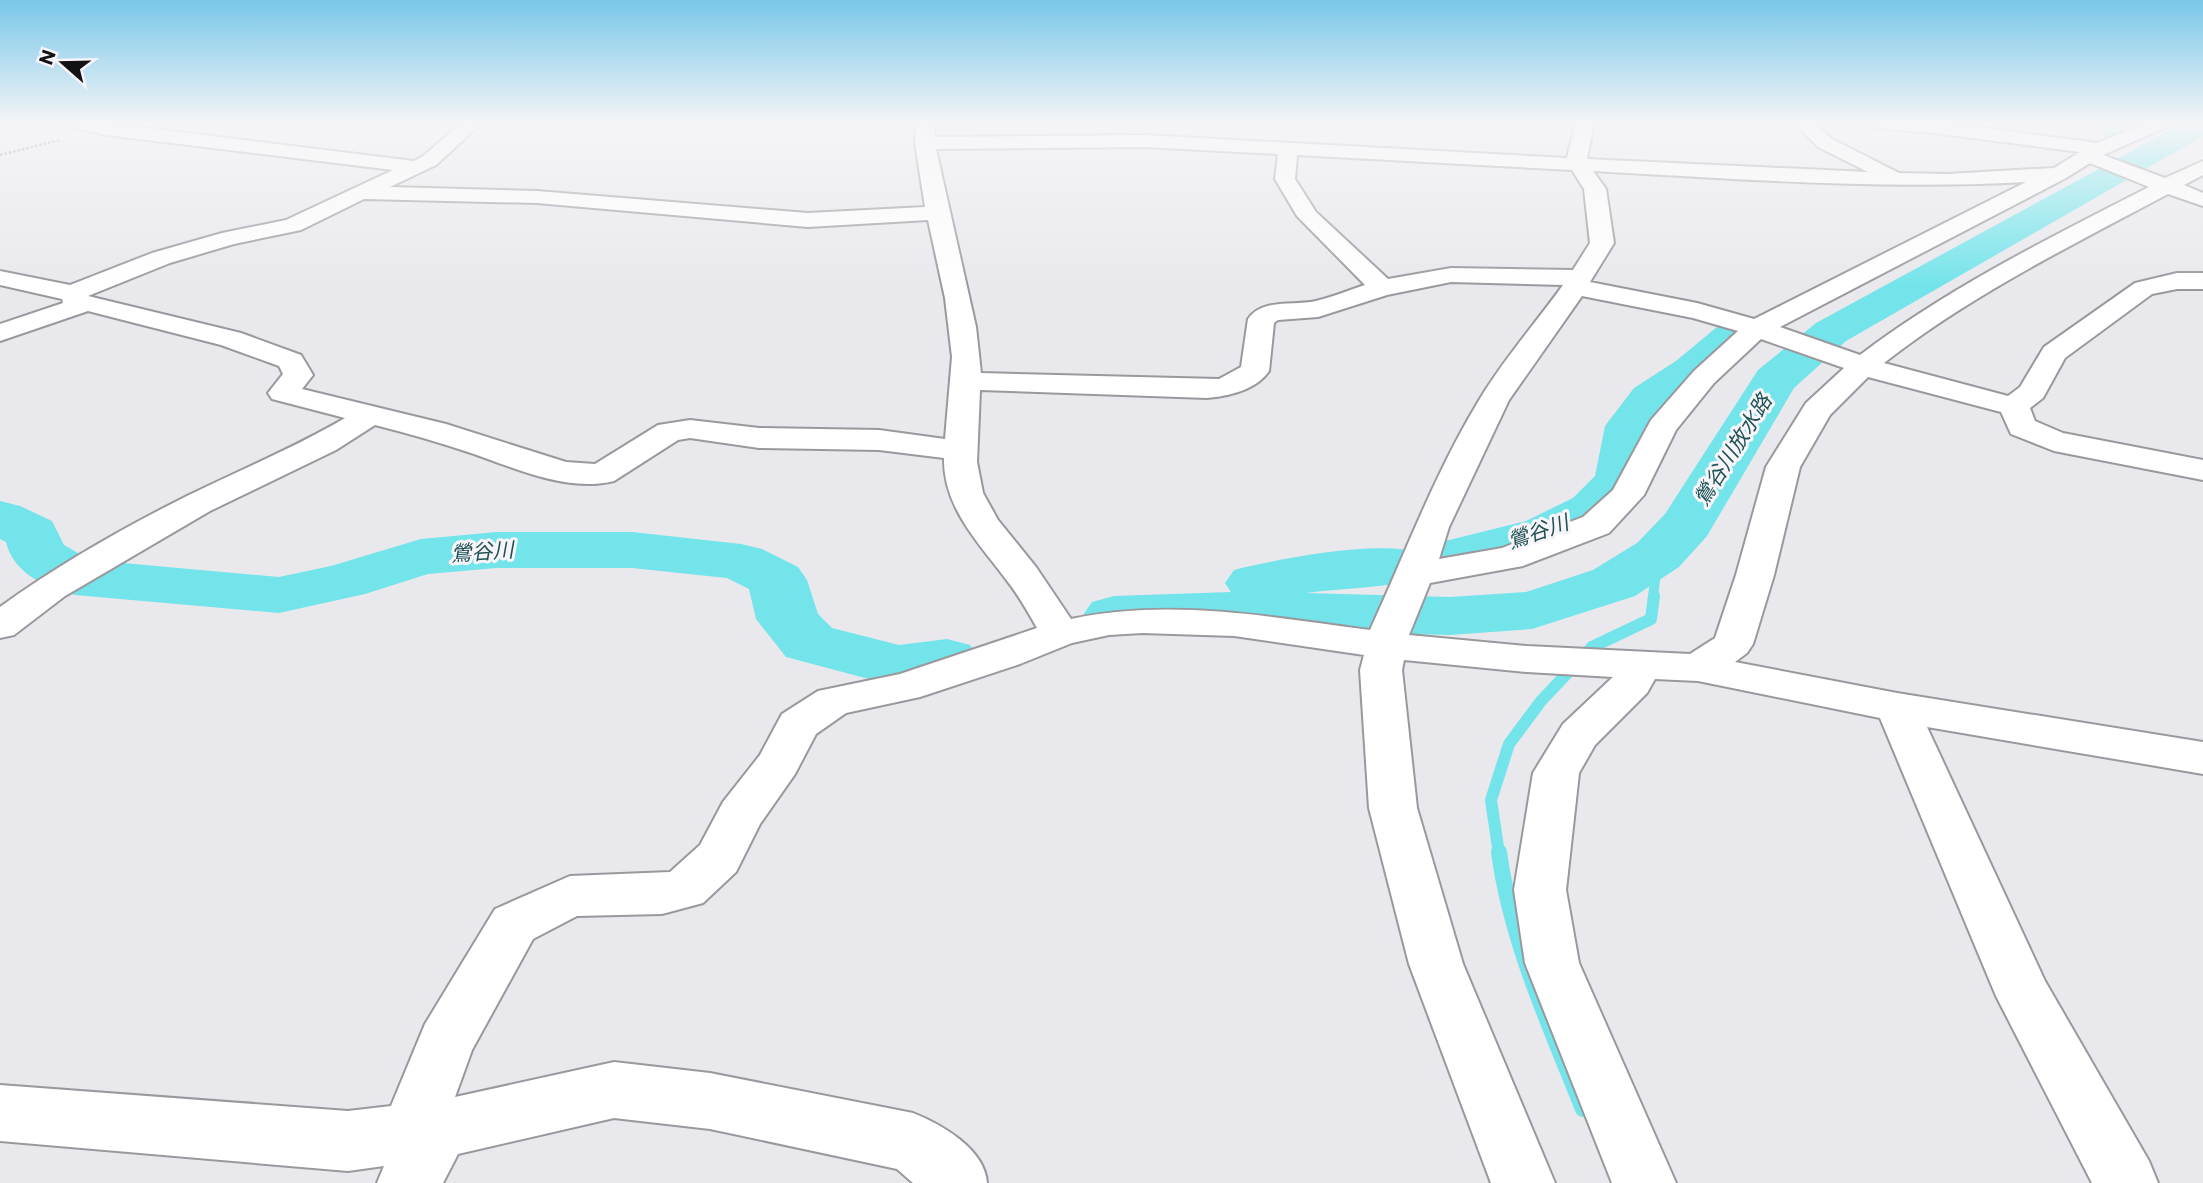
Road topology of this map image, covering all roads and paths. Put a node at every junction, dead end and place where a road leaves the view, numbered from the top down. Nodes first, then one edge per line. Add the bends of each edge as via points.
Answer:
1 (394, 177) edge
2 (931, 177) edge
3 (1286, 177) edge
4 (1587, 177) edge
5 (1828, 177) edge
6 (1893, 177) edge
7 (1986, 177) edge
8 (2053, 177) edge
9 (2148, 177) edge
10 (2177, 177) edge
11 (1900, 181) junction
12 (2162, 183) junction
13 (359, 193) junction
14 (2203, 200) edge
15 (938, 213) junction
16 (0, 278) edge
17 (2203, 281) edge
18 (1578, 283) junction
19 (1382, 288) junction
20 (79, 298) junction
21 (1764, 331) junction
22 (0, 333) edge
23 (1857, 364) junction
24 (968, 382) junction
25 (2014, 406) junction
26 (369, 416) junction
27 (959, 450) junction
28 (2203, 470) edge
29 (1412, 580) junction
30 (0, 626) edge
31 (1061, 633) junction
32 (1388, 638) junction
33 (1619, 665) junction
34 (1698, 668) junction
35 (1897, 707) junction
36 (2203, 758) edge
37 (0, 1113) edge
38 (419, 1150) edge
39 (956, 1183) edge
40 (1523, 1183) edge
41 (1644, 1183) edge
42 (2126, 1183) edge

1 - 13 street
2 - 15 street
3 - 19 street via 1308,216
4 - 18 street via 1595,189 1602,243
5 - 11 street
6 - 11 street
7 - 11 street
8 - 21 street
9 - 12 street
10 - 12 street
12 - 14 street
12 - 23 street
13 - 15 street via 537,197 808,220
13 - 20 street via 293,225 161,258
15 - 24 street via 965,334
16 - 20 street
17 - 25 street via 2144,288 2054,353 2032,392
18 - 19 street via 1451,275
18 - 21 street
18 - 29 street via 1494,400 1431,527
19 - 24 street via 1318,309 1272,313 1261,319 1255,371 1226,387
20 - 22 street
20 - 26 street via 230,339 291,361 298,375 283,393
21 - 23 street
21 - 29 street via 1704,377 1662,428 1628,495 1596,525 1510,558
23 - 25 street
23 - 34 street via 1817,410 1783,467 1733,644
24 - 27 street
25 - 28 street via 2022,427 2054,441
26 - 27 street via 435,431 562,472 602,474 669,432 690,429 759,439 878,440
26 - 30 street via 325,443 198,504 51,589
27 - 31 street via 964,490 983,529 1017,567
29 - 32 street
31 - 32 street via 1142,621
31 - 38 street via 905,687 833,701 798,725 718,858 685,889 662,894 570,896 514,924 446,1042
32 - 33 street
32 - 40 street via 1381,670 1393,808 1436,964
33 - 34 street
33 - 41 street via 1632,683 1579,735 1556,773 1539,890 1552,963
34 - 35 street
35 - 36 street
35 - 42 street via 2024,996
37 - 38 street
38 - 39 street via 614,1090 710,1101 913,1143

